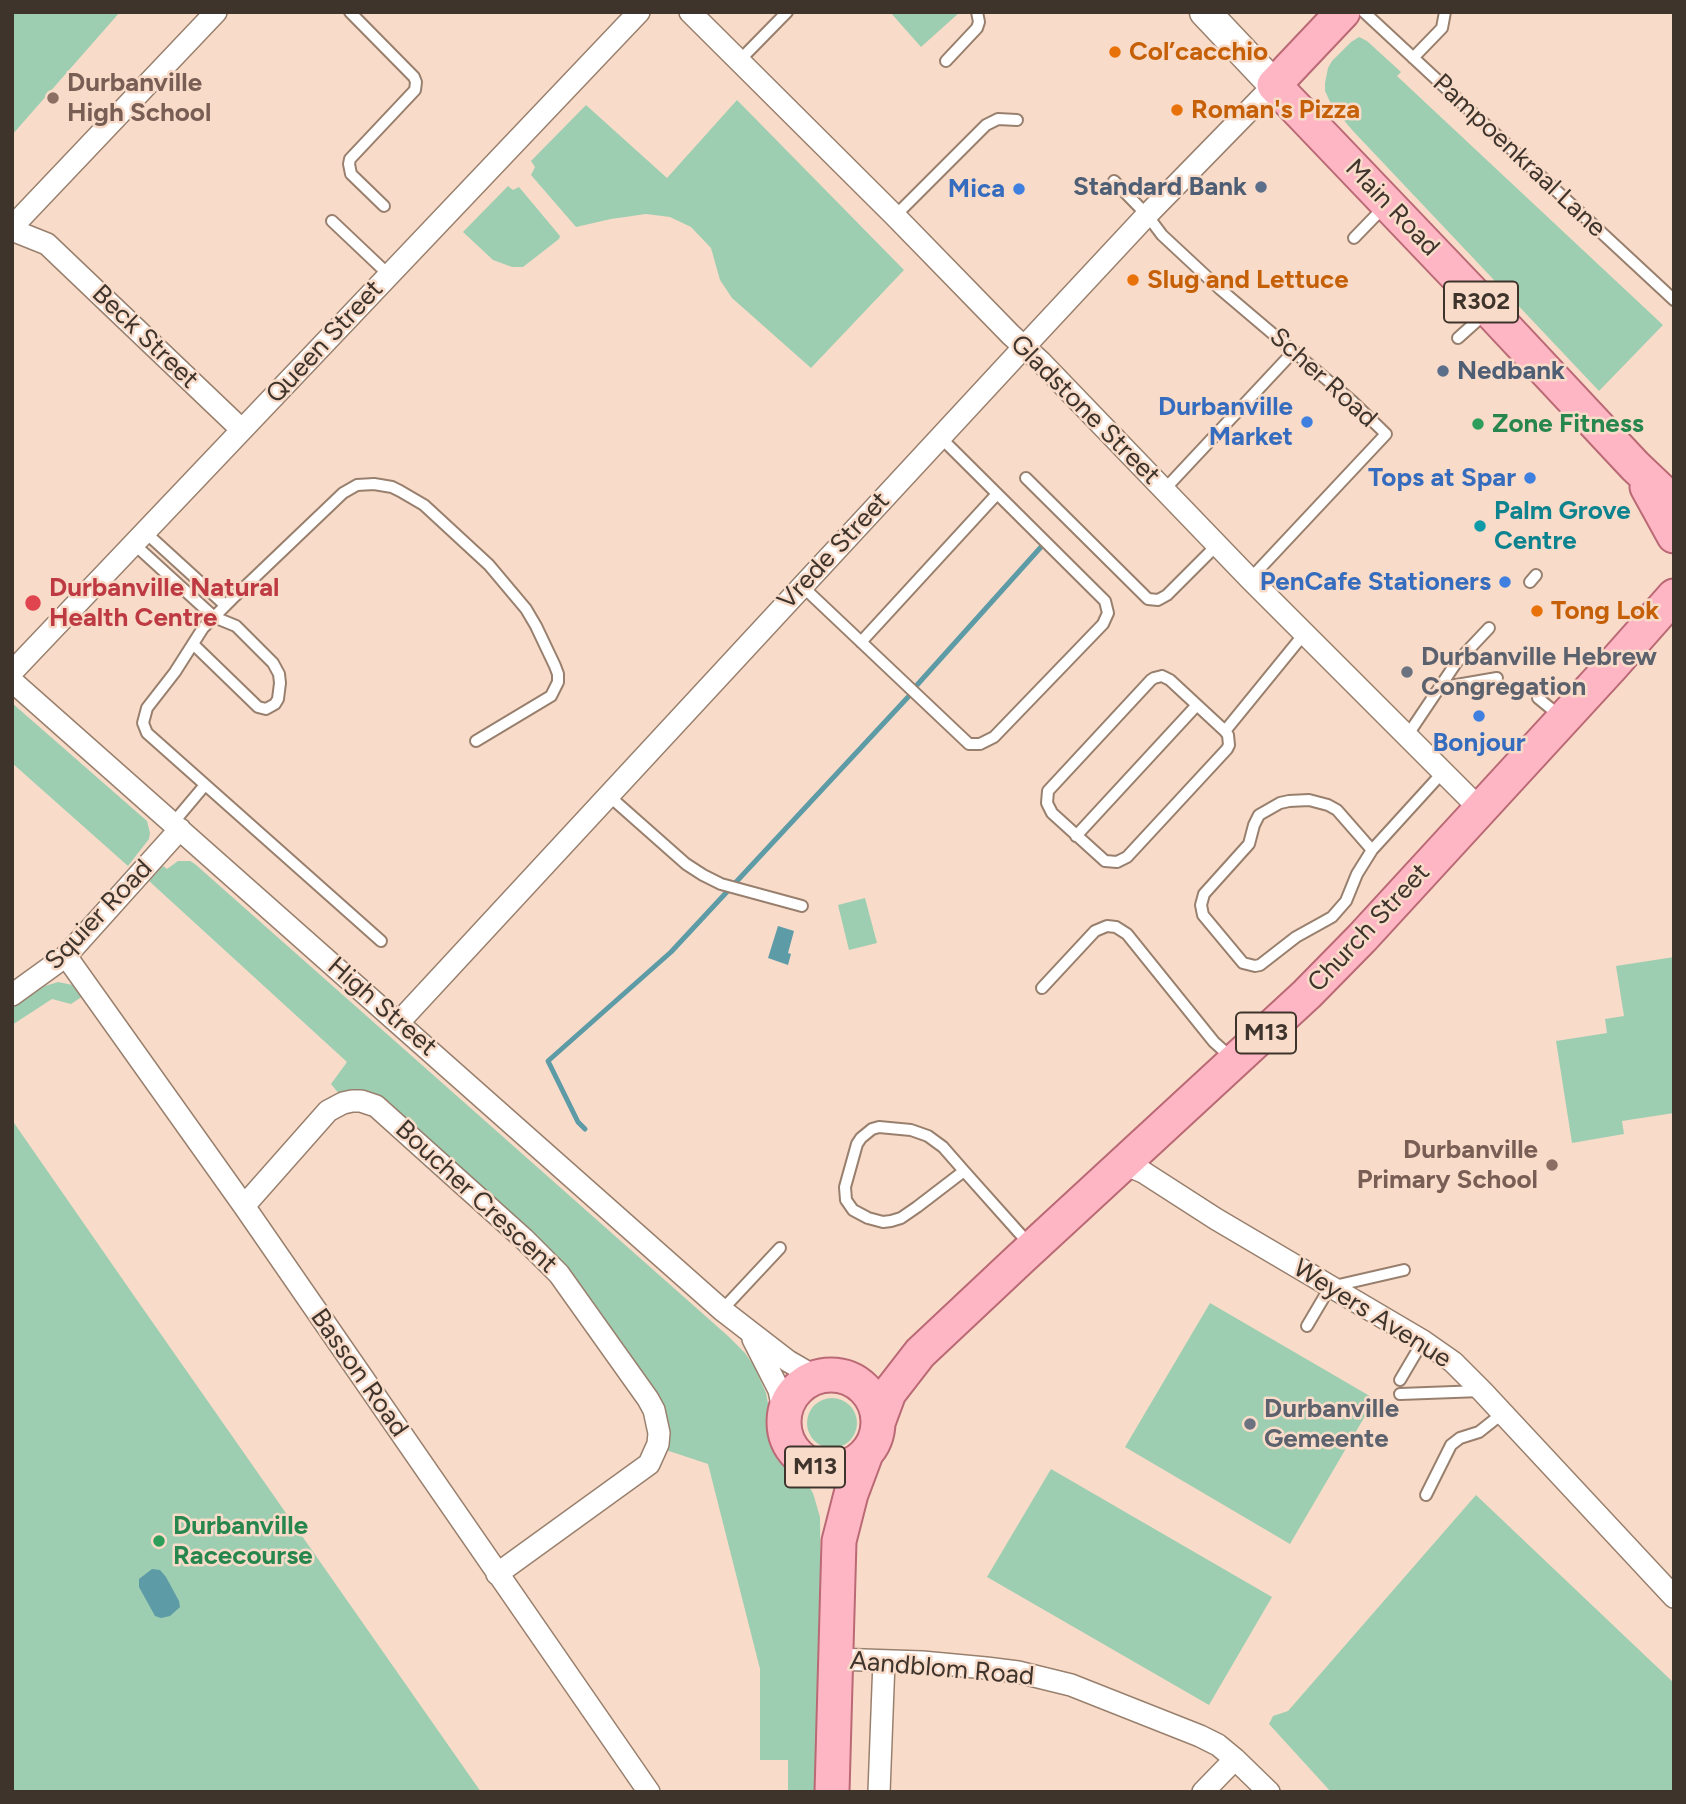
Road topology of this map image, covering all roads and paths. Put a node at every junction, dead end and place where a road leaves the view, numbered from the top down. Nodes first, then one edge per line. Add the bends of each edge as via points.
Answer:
1 (216, 12) edge
2 (350, 12) edge
3 (639, 12) edge
4 (787, 12) edge
5 (977, 12) edge
6 (1205, 12) edge
7 (1343, 12) edge
8 (1364, 12) edge
9 (1445, 12) edge
10 (693, 13) edge
11 (1413, 58) junction
12 (739, 61) junction
13 (946, 61) dead end
14 (1274, 85) junction
15 (1017, 120) dead end
16 (1114, 181) dead end
17 (1388, 203) junction
18 (32, 206) junction
19 (384, 206) dead end
20 (1147, 215) junction
21 (895, 216) junction
22 (332, 220) dead end
23 (12, 229) edge
24 (1354, 238) dead end
25 (47, 244) junction
26 (389, 275) junction
27 (1674, 300) edge
28 (1489, 310) junction
29 (1458, 338) dead end
30 (1024, 347) junction
31 (1294, 351) junction
32 (242, 430) junction
33 (940, 437) junction
34 (1635, 466) junction
35 (1026, 478) dead end
36 (1164, 490) junction
37 (997, 494) junction
38 (1674, 503) edge
39 (1674, 536) edge
40 (140, 538) junction
41 (1217, 545) junction
42 (1250, 579) junction
43 (802, 586) junction
44 (1674, 596) edge
45 (225, 605) junction
46 (214, 617) junction
47 (1489, 628) dead end
48 (1304, 634) junction
49 (1674, 638) edge
50 (861, 642) junction
51 (193, 644) junction
52 (12, 672) edge
53 (1497, 678) dead end
54 (12, 681) edge
55 (1439, 688) junction
56 (1589, 690) junction
57 (1197, 705) junction
58 (1225, 731) junction
59 (1407, 736) junction
60 (476, 741) dead end
61 (1443, 772) junction
62 (205, 785) junction
63 (608, 795) junction
64 (1480, 809) junction
65 (176, 826) junction
66 (1076, 836) junction
67 (1372, 850) junction
68 (802, 906) dead end
69 (381, 941) dead end
70 (66, 956) junction
71 (1042, 988) dead end
72 (12, 995) edge
73 (399, 1022) junction
74 (1235, 1061) junction
75 (1124, 1164) junction
76 (964, 1171) junction
77 (244, 1206) junction
78 (1032, 1247) junction
79 (780, 1248) dead end
80 (1404, 1270) dead end
81 (1330, 1287) junction
82 (722, 1310) junction
83 (1307, 1326) dead end
84 (751, 1334) junction
85 (1423, 1342) junction
86 (920, 1353) junction
87 (835, 1377) junction
88 (1400, 1380) dead end
89 (1482, 1391) junction
90 (1399, 1394) dead end
91 (1503, 1413) junction
92 (785, 1414) junction
93 (879, 1420) junction
94 (866, 1454) junction
95 (817, 1468) junction
96 (1426, 1495) dead end
97 (839, 1541) junction
98 (497, 1574) junction
99 (1674, 1597) edge
100 (835, 1660) junction
101 (884, 1661) junction
102 (1235, 1759) junction
103 (649, 1792) edge
104 (832, 1792) edge
105 (879, 1792) edge
106 (1203, 1792) edge
107 (1269, 1792) edge

1 - 18 street
2 - 19 lane via 416,82 415,90 350,159 351,174
3 - 26 street, Queen Street
4 - 12 lane
5 - 13 lane via 977,28
6 - 14 main road, Main Road
7 - 14 main road
8 - 11 lane, Pampoenkraal Lane
9 - 11 lane via 1442,27
10 - 12 street, Gladstone Street
11 - 27 lane, Pampoenkraal Lane
12 - 21 street, Gladstone Street
14 - 17 main road, Main Road / R302
14 - 20 street, Vrede Street
15 - 21 lane via 998,119 986,125
16 - 20 lane, Scher Road
17 - 24 lane
17 - 28 main road, Main Road / R302
18 - 23 street
18 - 25 street, Beck Street
20 - 30 street, Vrede Street
20 - 31 lane, Scher Road via 1220,289
21 - 30 street, Gladstone Street
22 - 26 lane
23 - 25 street, Beck Street
25 - 32 street, Beck Street
26 - 32 street, Queen Street
28 - 29 lane
28 - 34 main road, Main Road / R302
30 - 33 street, Vrede Street
30 - 36 street, Gladstone Street
31 - 36 lane
31 - 42 lane, Scher Road via 1386,434
32 - 40 street, Queen Street
33 - 37 lane
33 - 43 street, Vrede Street
34 - 38 main road, R302
34 - 39 main road, R302
35 - 41 lane via 1148,599 1167,595
36 - 41 street, Gladstone Street
37 - 50 lane
37 - 50 lane via 1105,601 1108,613 1102,624 994,737 975,744 969,744
40 - 45 lane
40 - 46 lane
40 - 52 street, Queen Street
41 - 42 street, Gladstone Street
42 - 48 street, Gladstone Street
43 - 50 lane
43 - 63 street, Vrede Street
44 - 56 main road, Church Street / M13
45 - 46 lane
45 - 60 lane via 351,488 374,484 400,491 424,505 508,586 536,626 558,674 551,696
46 - 51 lane
46 - 51 lane via 236,626 273,663 280,683 275,704 258,708
47 - 55 lane
48 - 58 lane
48 - 59 street, Gladstone Street
49 - 56 main road via 1649,643 1611,679
51 - 62 lane via 147,708 143,723 147,733
53 - 55 lane
54 - 65 street, High Street
55 - 59 lane
56 - 64 main road, Church Street / M13 via 1550,708
57 - 58 lane
57 - 66 lane
57 - 66 lane via 1170,680 1154,678 1087,748 1047,797 1052,813
58 - 66 lane via 1227,749 1122,860 1105,861
59 - 61 street, Gladstone Street
61 - 64 street, Gladstone Street
61 - 67 lane
62 - 65 lane
62 - 69 lane
63 - 68 lane via 703,875
63 - 73 street, Vrede Street
64 - 74 main road, Church Street / M13 via 1363,938
65 - 70 street, Squier Road via 145,869
65 - 73 street, High Street
67 - 67 lane via 1346,901 1332,917 1260,965 1249,966 1239,959 1202,910 1204,894 1249,844 1259,815 1280,803 1309,800 1328,805
70 - 72 street, Squier Road
70 - 77 street, Basson Road
71 - 74 lane via 1095,931 1116,927 1127,934 1214,1042
73 - 82 street, High Street
74 - 75 main road, Church Street / M13
75 - 78 main road, Church Street / M13
75 - 81 street, Weyers Avenue
76 - 76 lane via 928,1136 879,1127 857,1143 846,1200 868,1218 891,1221 917,1208
76 - 78 lane
77 - 98 street, Basson Road
77 - 98 street, Boucher Crescent via 328,1111 352,1101 376,1106 559,1274 648,1399 659,1433 649,1464
78 - 86 main road, Church Street / M13
79 - 82 lane
80 - 81 lane
81 - 83 lane
81 - 85 street, Weyers Avenue
82 - 84 street, High Street
84 - 87 street, High Street via 799,1368
84 - 92 street, High Street via 779,1390
85 - 88 lane
85 - 89 street, Weyers Avenue via 1453,1362
86 - 87 main road, Church Street / M13
86 - 93 main road, Church Street / M13 via 888,1393
87 - 92 main road, M13 via 810,1380 798,1388
87 - 93 main road via 860,1384 876,1406
89 - 90 lane
89 - 91 street, Weyers Avenue
91 - 96 lane via 1479,1432 1451,1445
91 - 99 street, Weyers Avenue
92 - 95 main road, M13 via 784,1431 790,1446
93 - 94 main road, M13 via 876,1438
94 - 95 main road, M13 via 846,1468
94 - 97 main road, M13
95 - 97 main road, M13
97 - 100 main road, M13
98 - 103 street, Basson Road
100 - 101 street, Aandblom Road
100 - 104 main road, M13
101 - 102 street, Aandblom Road via 1018,1672 1071,1685 1200,1736
101 - 105 street
102 - 106 street
102 - 107 street, Aandblom Road

